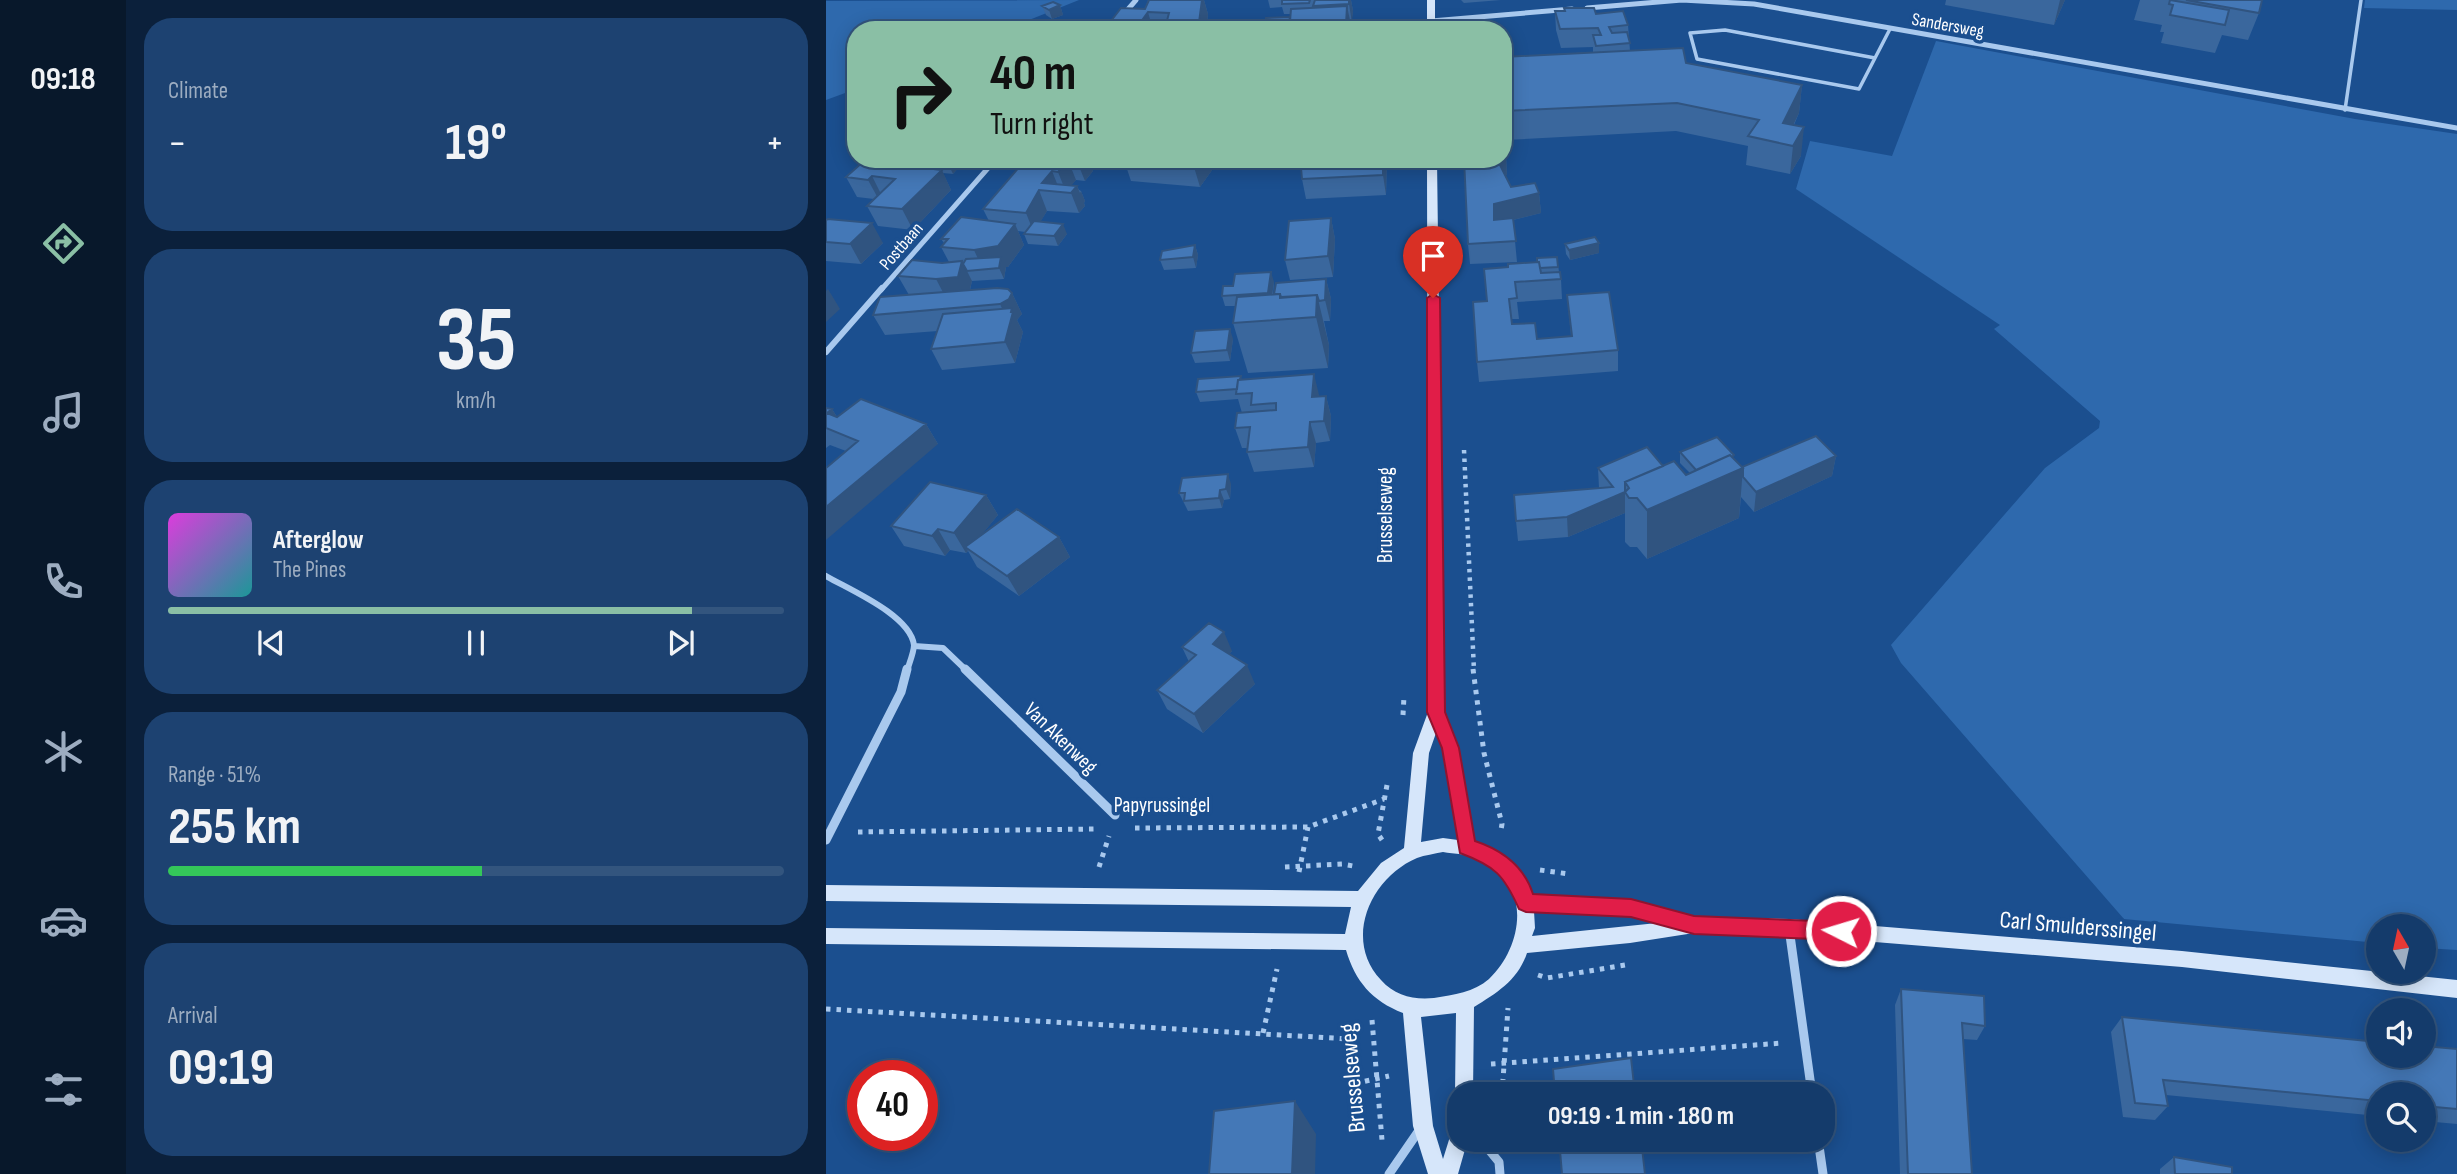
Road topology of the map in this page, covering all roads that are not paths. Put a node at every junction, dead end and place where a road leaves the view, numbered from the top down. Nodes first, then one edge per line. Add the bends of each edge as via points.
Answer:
1 (1136, 0) edge
2 (1431, 0) edge
3 (2361, 0) edge
4 (1118, 21) edge
5 (1431, 21) edge
6 (1494, 21) edge
7 (1891, 29) junction
8 (1875, 58) junction
9 (2345, 110) junction
10 (2457, 128) edge
11 (988, 168) edge
12 (1432, 168) edge
13 (826, 352) edge
14 (826, 576) edge
15 (914, 646) junction
16 (1436, 712) junction
17 (1115, 815) road end
18 (826, 840) edge
19 (1467, 847) junction
20 (1412, 852) junction
21 (826, 892) edge
22 (1361, 899) junction
23 (1526, 903) junction
24 (1694, 925) junction
25 (1789, 927) junction
26 (826, 936) edge
27 (1353, 942) junction
28 (1523, 945) junction
29 (2457, 989) edge
30 (1465, 1002) junction
31 (1411, 1006) junction
32 (1464, 1082) edge
33 (1810, 1082) edge
34 (1423, 1126) junction
35 (1455, 1152) edge
36 (1490, 1152) edge
37 (1820, 1152) edge
38 (1389, 1174) edge
39 (1438, 1174) edge
40 (1448, 1174) edge
41 (1500, 1174) edge
42 (1823, 1174) edge

1 - 4 street
2 - 5 street
3 - 9 lane
6 - 7 street, Sandersweg via 1703,1 1765,5
7 - 8 lane
7 - 9 street, Sandersweg
8 - 8 lane via 1725,30 1690,33 1697,59 1859,89
9 - 10 street, Sandersweg
11 - 13 street, Postbaan
12 - 16 street
14 - 15 street via 898,618
15 - 17 street, Van Akenweg via 943,648
15 - 18 street via 901,692
16 - 19 street via 1450,748
16 - 20 street via 1421,753
19 - 20 street via 1443,845
19 - 23 street via 1496,859 1517,880
20 - 22 street via 1376,878
21 - 22 street
22 - 27 street
23 - 24 street, Carl Smulderssingel via 1631,908
23 - 28 street via 1528,927
24 - 25 street, Carl Smulderssingel
24 - 28 street, Carl Smulderssingel
25 - 29 street, Carl Smulderssingel via 2182,959
25 - 33 street
26 - 27 street
27 - 31 street via 1367,978 1388,997
28 - 30 street via 1515,964 1501,979
30 - 31 street
30 - 32 street
31 - 34 street
34 - 38 street
34 - 39 street
35 - 40 street
36 - 41 street via 1499,1163
37 - 42 street

